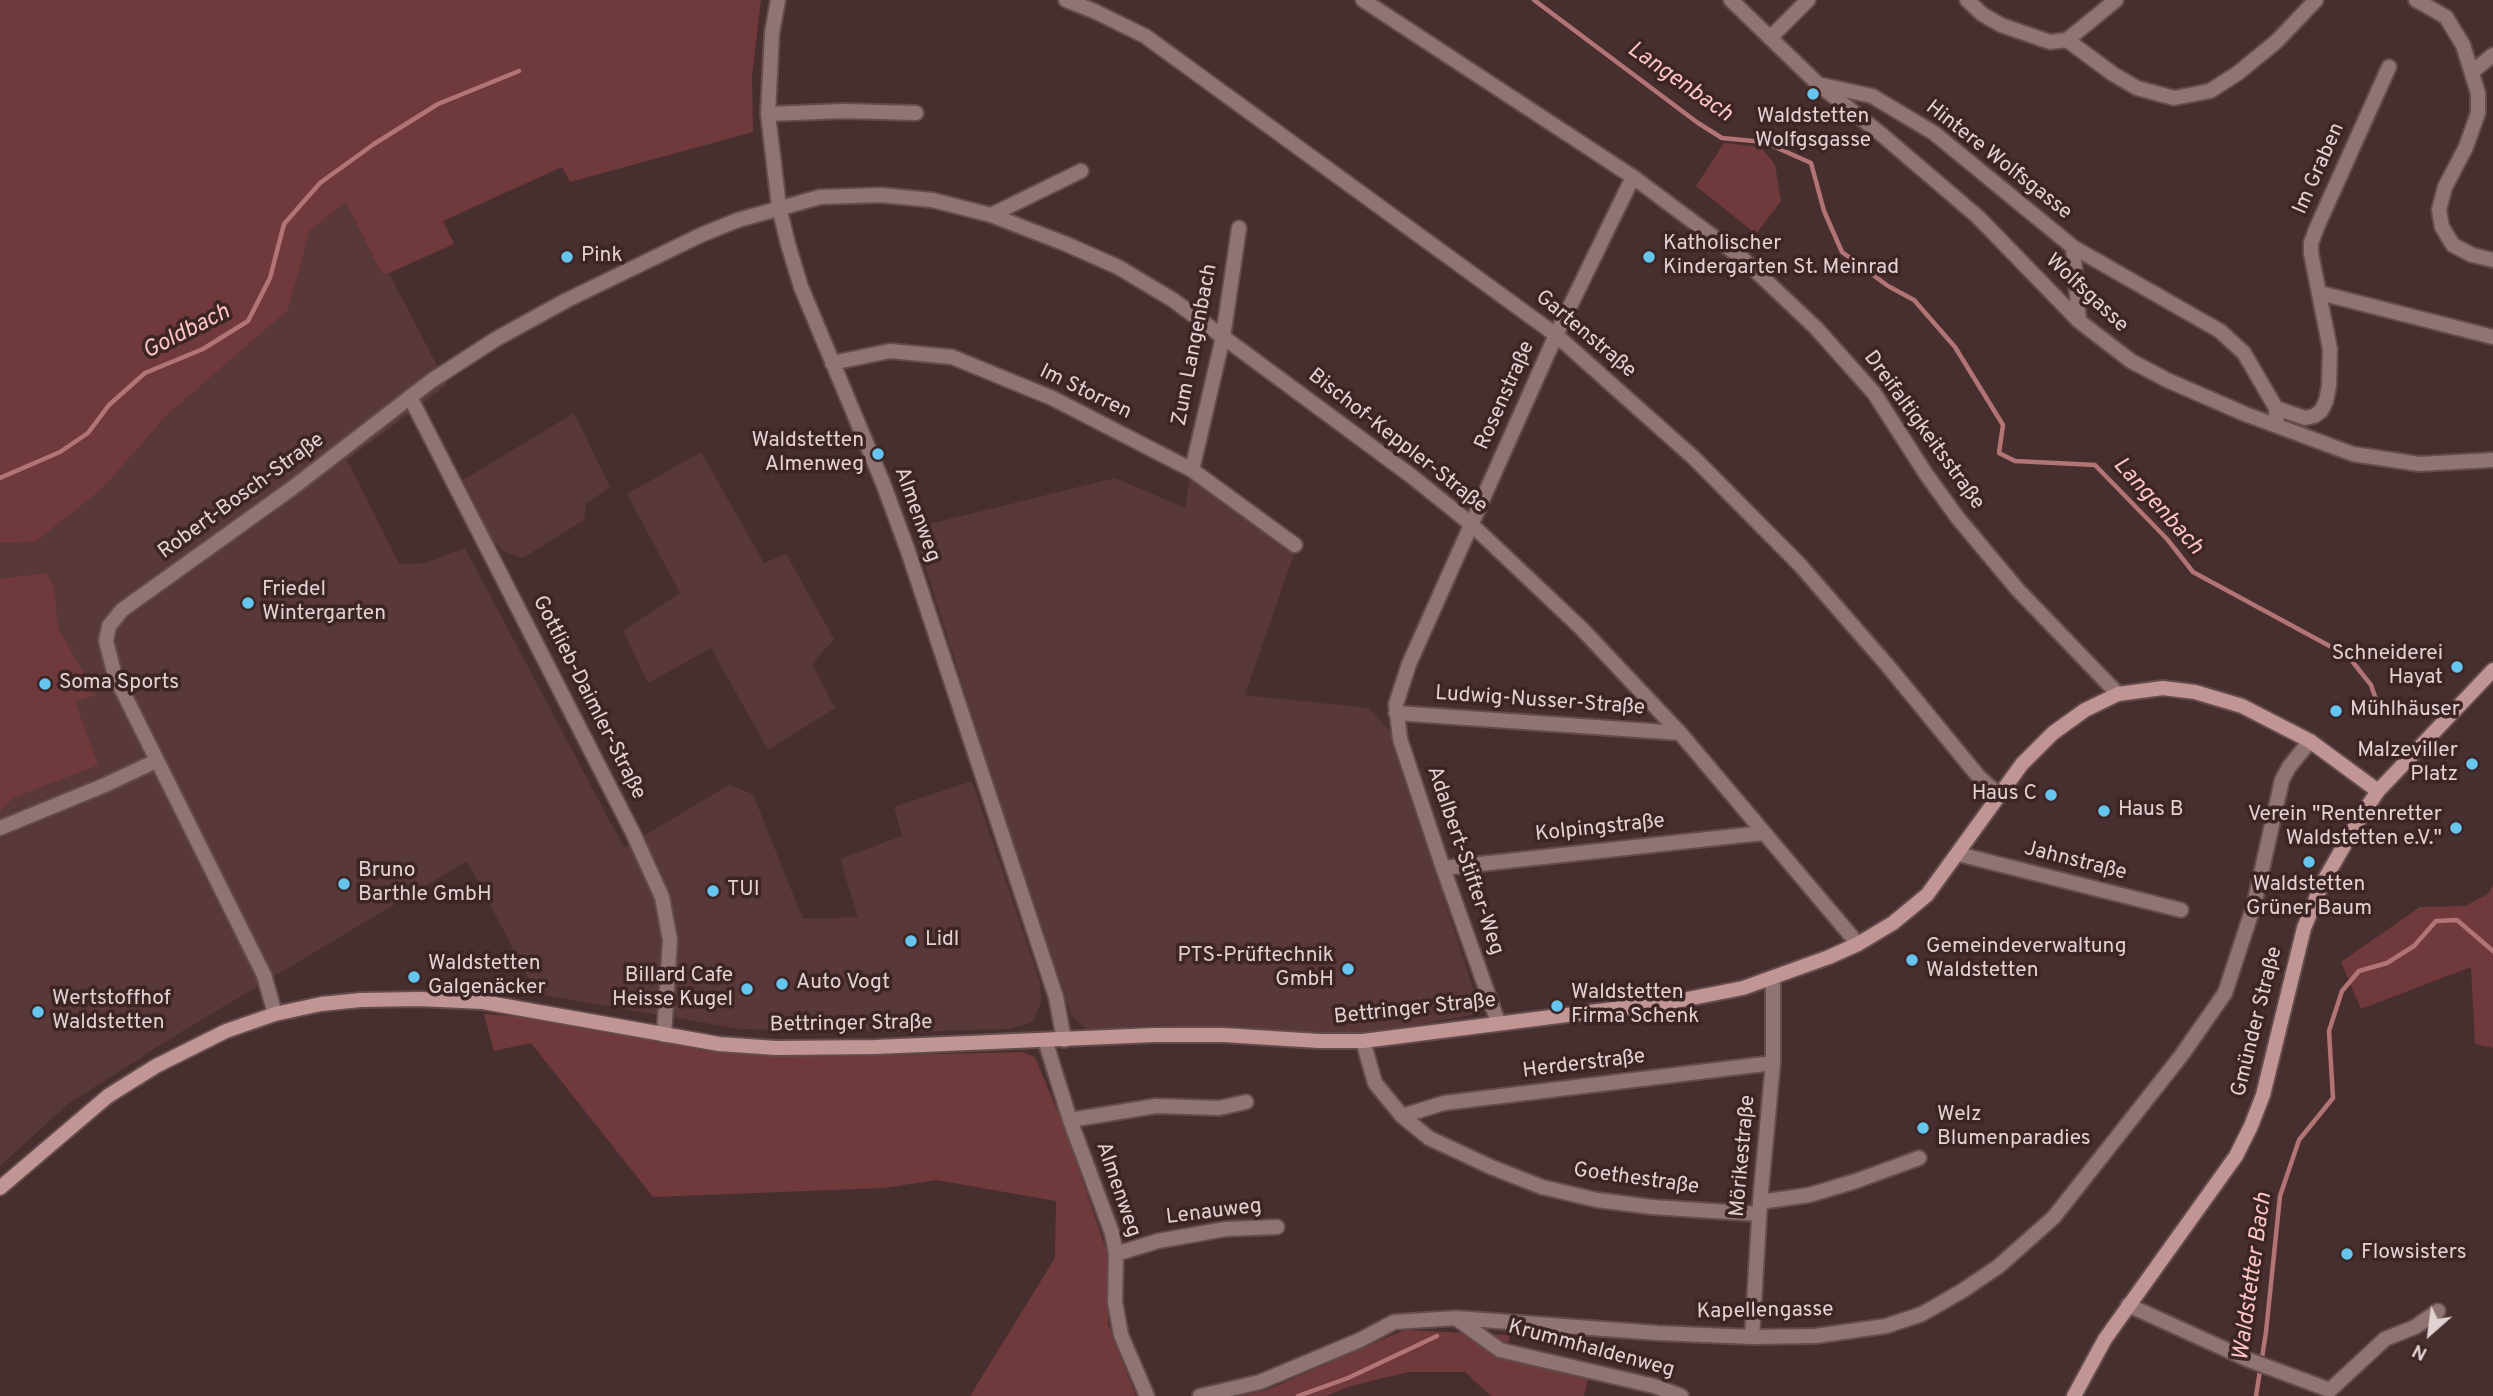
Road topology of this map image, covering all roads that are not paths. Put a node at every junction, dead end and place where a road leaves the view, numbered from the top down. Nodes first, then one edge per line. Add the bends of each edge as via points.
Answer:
1 (778, 0) edge
2 (1066, 0) edge
3 (1363, 0) edge
4 (1731, 0) edge
5 (1808, 0) edge
6 (1967, 0) edge
7 (2116, 0) edge
8 (2316, 0) edge
9 (2416, 0) edge
10 (1770, 38) junction
11 (2067, 40) junction
12 (2493, 55) edge
13 (2389, 67) dead end
14 (2473, 71) junction
15 (1818, 84) junction
16 (916, 113) dead end
17 (768, 114) junction
18 (1081, 171) dead end
19 (1633, 177) junction
20 (779, 207) junction
21 (992, 215) junction
22 (1239, 228) dead end
23 (2073, 247) junction
24 (2493, 260) edge
25 (2320, 293) junction
26 (2079, 321) junction
27 (1556, 335) junction
28 (1223, 337) junction
29 (2493, 337) edge
30 (832, 363) junction
31 (411, 397) junction
32 (2276, 408) junction
33 (2277, 426) junction
34 (2493, 460) edge
35 (1192, 470) junction
36 (1471, 524) junction
37 (1295, 545) dead end
38 (2493, 670) edge
39 (2118, 694) junction
40 (1396, 713) junction
41 (1680, 733) junction
42 (2311, 741) junction
43 (156, 761) junction
44 (2378, 792) junction
45 (1999, 794) junction
46 (0, 828) edge
47 (1763, 833) junction
48 (1958, 855) junction
49 (1443, 867) junction
50 (2181, 910) dead end
51 (1858, 944) junction
52 (1773, 979) junction
53 (275, 1014) junction
54 (1498, 1022) junction
55 (664, 1035) junction
56 (1045, 1040) junction
57 (1064, 1040) junction
58 (1363, 1041) junction
59 (1773, 1063) junction
60 (1246, 1102) dead end
61 (1402, 1115) junction
62 (1070, 1120) junction
63 (1919, 1158) dead end
64 (0, 1188) edge
65 (1760, 1208) junction
66 (1276, 1227) dead end
67 (1116, 1254) junction
68 (2128, 1305) junction
69 (2438, 1311) dead end
70 (1456, 1318) junction
71 (1752, 1337) junction
72 (2328, 1393) edge
73 (1147, 1396) edge
74 (1200, 1396) edge
75 (1681, 1396) edge
76 (2074, 1396) edge

1 - 17 street, Almenweg
2 - 27 street, Gartenstraße via 1144,36
3 - 19 street, Dreifaltigkeitsstraße
4 - 10 street, Wolfsgasse
5 - 10 street
6 - 11 street via 1982,14 2019,32 2050,42
7 - 11 street
8 - 11 street via 2238,73 2210,91 2174,98 2137,88
9 - 14 street via 2445,17
10 - 15 street, Wolfsgasse
12 - 14 street
13 - 25 street, Im Graben via 2311,243
14 - 24 street via 2478,113 2438,210 2453,245
15 - 23 street, Hintere Wolfsgasse via 1872,96 1934,133
15 - 26 street, Wolfsgasse via 1978,217
16 - 17 street
17 - 20 street, Almenweg
18 - 21 street
19 - 27 street, Rosenstraße
19 - 39 street, Dreifaltigkeitsstraße via 1742,258 1816,328 1874,393 1957,517 2018,590
20 - 21 street, Bischof-Keppler-Straße via 820,197 880,195 932,200
20 - 30 street, Almenweg via 801,287
20 - 31 street, Robert-Bosch-Straße via 701,235 567,300 496,339
21 - 28 street, Bischof-Keppler-Straße via 1118,267 1174,300
22 - 28 street, Zum Langenbach
23 - 26 street, Hintere Wolfsgasse
23 - 32 street, Hintere Wolfsgasse via 2233,341
25 - 29 street
25 - 32 street, Im Graben via 2330,349 2326,401 2314,416 2305,418
26 - 33 street, Wolfsgasse via 2131,361
27 - 36 street, Rosenstraße
27 - 45 street, Gartenstraße via 1694,458 1800,565 1979,777
28 - 35 street, Zum Langenbach
28 - 36 street, Bischof-Keppler-Straße
30 - 35 street, Im Storren via 890,351 952,357 1052,398
30 - 57 street, Almenweg via 908,551 1056,997
31 - 43 street, Robert-Bosch-Straße via 122,610 109,626 106,641 112,667
31 - 55 street, Gottlieb-Daimler-Straße via 662,897 670,940
32 - 33 street, Hintere Wolfsgasse
33 - 34 street, Wolfsgasse via 2353,454 2387,460 2419,464
35 - 37 street, Im Storren
36 - 40 street, Rosenstraße via 1409,664
36 - 41 street, Bischof-Keppler-Straße via 1581,628
38 - 44 street, Gmünder Straße
39 - 42 street, Bettringer Straße via 2163,688 2195,692 2242,706
39 - 45 street, Bettringer Straße via 2053,733
40 - 41 street, Ludwig-Nusser-Straße
40 - 49 street, Adalbert-Stifter-Weg via 1400,739
41 - 47 street, Bischof-Keppler-Straße
42 - 44 street, Bettringer Straße
42 - 71 street, Kapellengasse via 2282,780 2254,905 2225,993 2182,1056 2054,1217 1999,1266 1922,1314 1849,1332
43 - 46 street
43 - 53 street, Robert-Bosch-Straße via 264,975
44 - 68 street, Gmünder Straße via 2322,884 2304,928 2263,1095 2251,1126 2236,1156
45 - 48 street, Bettringer Straße
47 - 49 street, Kolpingstraße
47 - 51 street, Bischof-Keppler-Straße
48 - 50 street, Jahnstraße
48 - 51 street, Bettringer Straße via 1927,895 1894,923
49 - 54 street, Adalbert-Stifter-Weg
51 - 52 street, Bettringer Straße
52 - 54 street, Bettringer Straße via 1677,1001
52 - 59 street, Mörikestraße
53 - 55 street, Bettringer Straße via 361,1000 483,1002
53 - 64 street, Bettringer Straße via 226,1031 139,1076 108,1096
54 - 58 street, Bettringer Straße
55 - 56 street, Bettringer Straße via 776,1048
56 - 57 street, Bettringer Straße
56 - 62 street, Almenweg
57 - 58 street, Bettringer Straße via 1224,1035
58 - 61 street, Goethestraße via 1375,1083
59 - 61 street, Herderstraße via 1444,1103
59 - 65 street, Mörikestraße
60 - 62 street via 1219,1108 1156,1106
61 - 65 street, Goethestraße via 1429,1138 1542,1187 1652,1207
62 - 67 street, Almenweg
63 - 65 street, Goethestraße
65 - 71 street, Mörikestraße
66 - 67 street, Lenauweg via 1226,1229
67 - 73 street, Almenweg via 1115,1301 1121,1335
68 - 72 street
68 - 76 street, Gmünder Straße
69 - 72 street via 2385,1339
70 - 71 street, Kapellengasse
70 - 74 street, Kapellengasse via 1394,1322 1260,1382
70 - 75 street, Krummhaldenweg via 1500,1350

